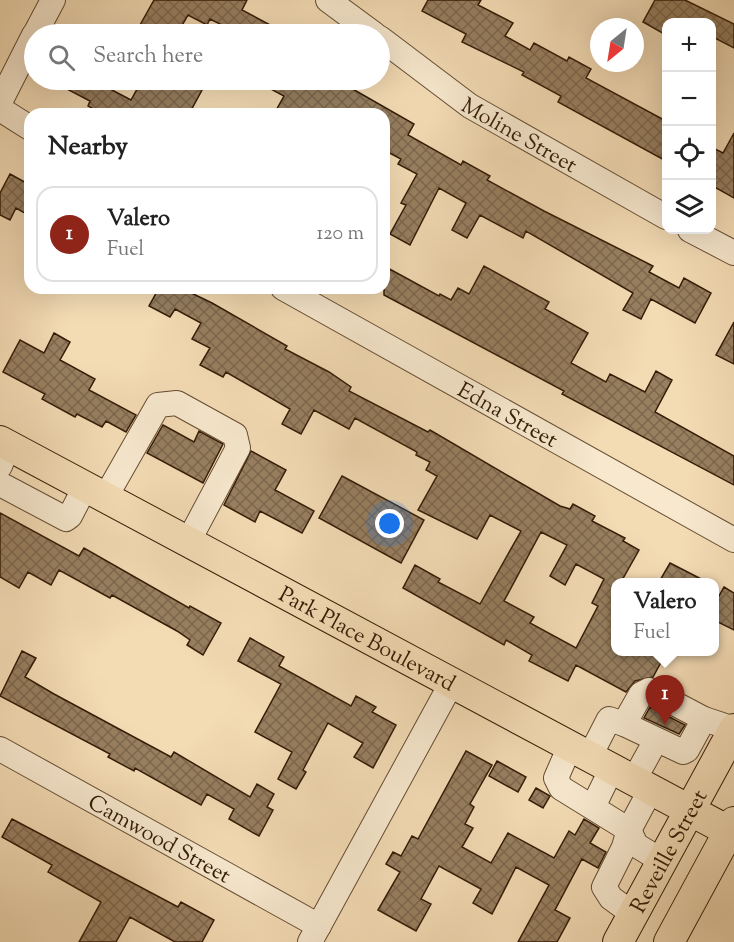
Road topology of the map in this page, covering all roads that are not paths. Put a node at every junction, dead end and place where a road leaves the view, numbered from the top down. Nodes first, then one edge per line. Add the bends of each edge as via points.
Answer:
1 (52, 0) edge
2 (328, 0) edge
3 (40, 24) edge
4 (360, 24) edge
5 (390, 46) edge
6 (24, 56) edge
7 (0, 102) edge
8 (0, 109) edge
9 (24, 124) edge
10 (662, 215) edge
11 (698, 234) edge
12 (734, 253) edge
13 (294, 294) edge
14 (3, 451) edge
15 (50, 468) junction
16 (0, 484) edge
17 (95, 492) junction
18 (33, 502) junction
19 (734, 540) edge
20 (188, 542) junction
21 (451, 684) junction
22 (704, 719) junction
23 (624, 724) junction
24 (734, 729) edge
25 (656, 740) junction
26 (0, 749) edge
27 (611, 768) junction
28 (593, 807) junction
29 (690, 811) junction
30 (732, 829) edge
31 (629, 830) junction
32 (662, 861) junction
33 (633, 914) junction
34 (315, 934) edge
35 (674, 940) edge
36 (618, 942) edge

1 - 3 street
2 - 4 street
5 - 10 street, Moline Street via 470,106
6 - 7 street
8 - 9 street
11 - 12 street
13 - 19 street, Edna Street
14 - 15 main road, Park Place Boulevard
15 - 17 main road, Park Place Boulevard
15 - 18 street
16 - 18 street
17 - 18 street via 66,519
17 - 20 main road, Park Place Boulevard
17 - 20 street via 158,405 177,403 235,435 238,448
20 - 21 main road, Park Place Boulevard
21 - 27 main road, Park Place Boulevard
21 - 34 street
22 - 23 street via 649,690 640,694
22 - 24 street
22 - 25 street via 683,752
23 - 25 street
23 - 27 street via 609,719
24 - 29 main road, Reveille Street
25 - 27 street
26 - 34 street, Camwood Street
27 - 28 street
27 - 28 street via 556,778 561,788
27 - 29 main road, Park Place Boulevard
27 - 31 street
28 - 31 street
29 - 30 main road, Park Place Boulevard
29 - 32 main road, Reveille Street
30 - 35 main road, Reveille Street
31 - 32 street via 636,845
31 - 33 street via 604,887 611,898
32 - 33 main road, Reveille Street
33 - 36 main road, Reveille Street

